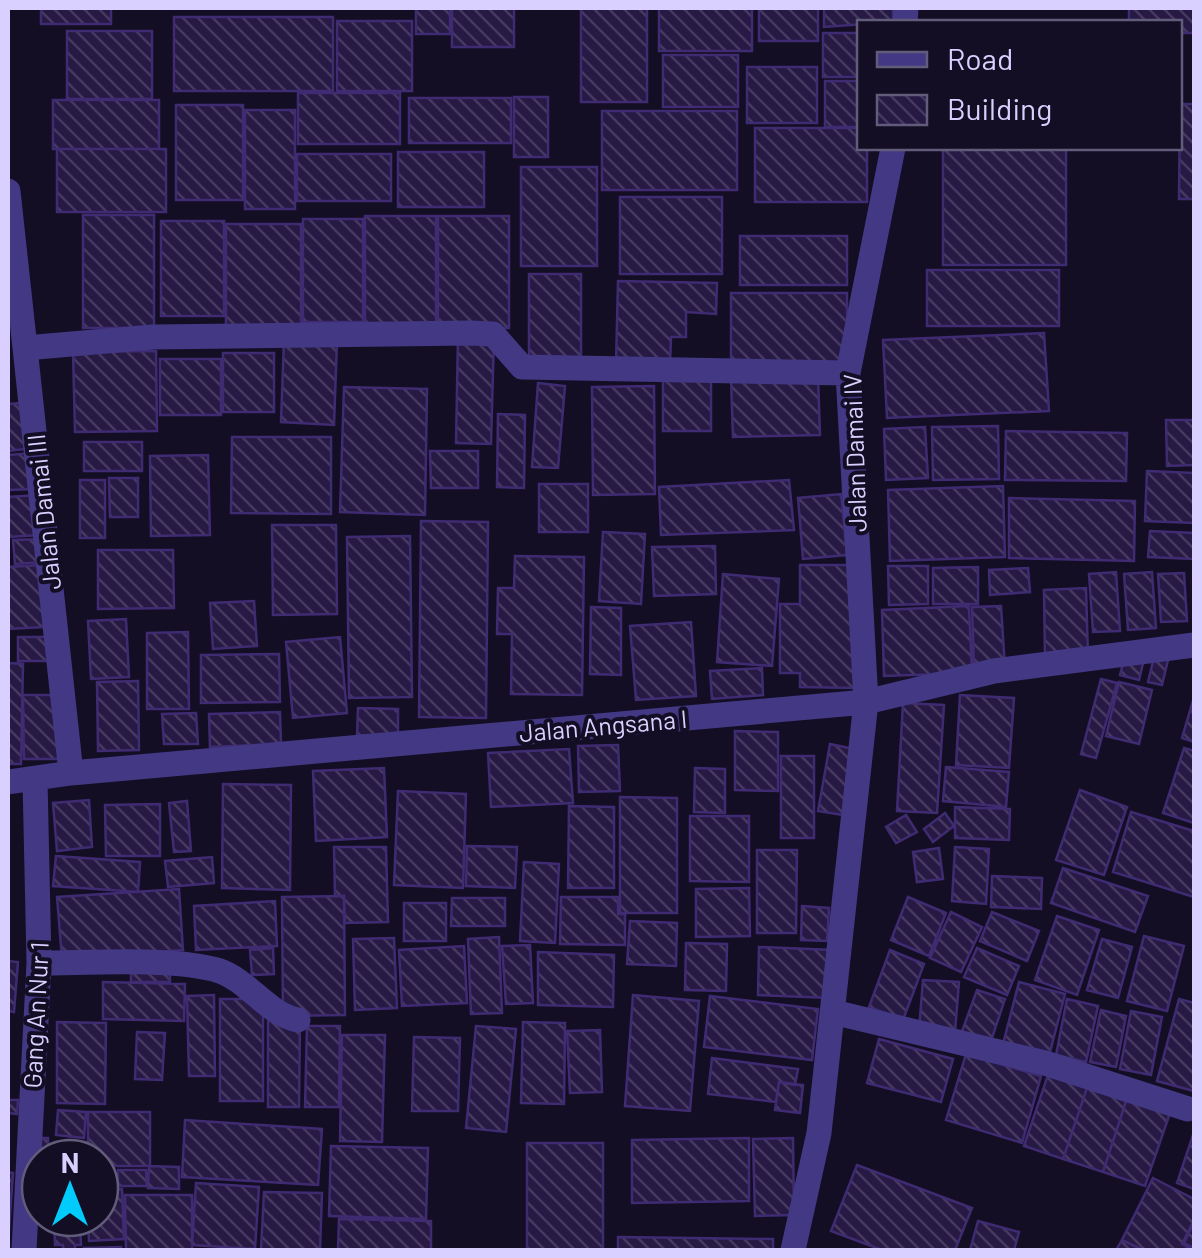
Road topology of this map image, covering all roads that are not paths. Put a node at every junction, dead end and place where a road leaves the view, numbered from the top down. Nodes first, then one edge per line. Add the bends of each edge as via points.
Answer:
1 (893, 150) edge
2 (8, 191) edge
3 (25, 348) junction
4 (848, 372) junction
5 (1194, 644) edge
6 (866, 702) junction
7 (70, 773) junction
8 (34, 780) junction
9 (8, 782) edge
10 (40, 963) junction
11 (833, 1012) junction
12 (298, 1020) dead end
13 (1188, 1109) dead end
14 (24, 1250) edge
15 (793, 1250) edge

1 - 4 street, Jalan Damai IV
2 - 3 street, Jalan Damai III
3 - 4 street via 153,338 470,333 498,338 522,367
3 - 7 street, Jalan Damai III
4 - 6 street, Jalan Damai IV
5 - 6 street, Jalan Angsana I via 994,671
6 - 7 street, Jalan Angsana I
6 - 11 street, Jalan Damai IV
7 - 8 street, Jalan Angsana I
8 - 9 street, Jalan Angsana I
8 - 10 street, Gang An Nur 1
10 - 12 street via 200,965 242,981 282,1017
10 - 14 street, Gang An Nur 1
11 - 13 street via 1046,1063
11 - 15 street, Jalan Damai IV via 819,1133

